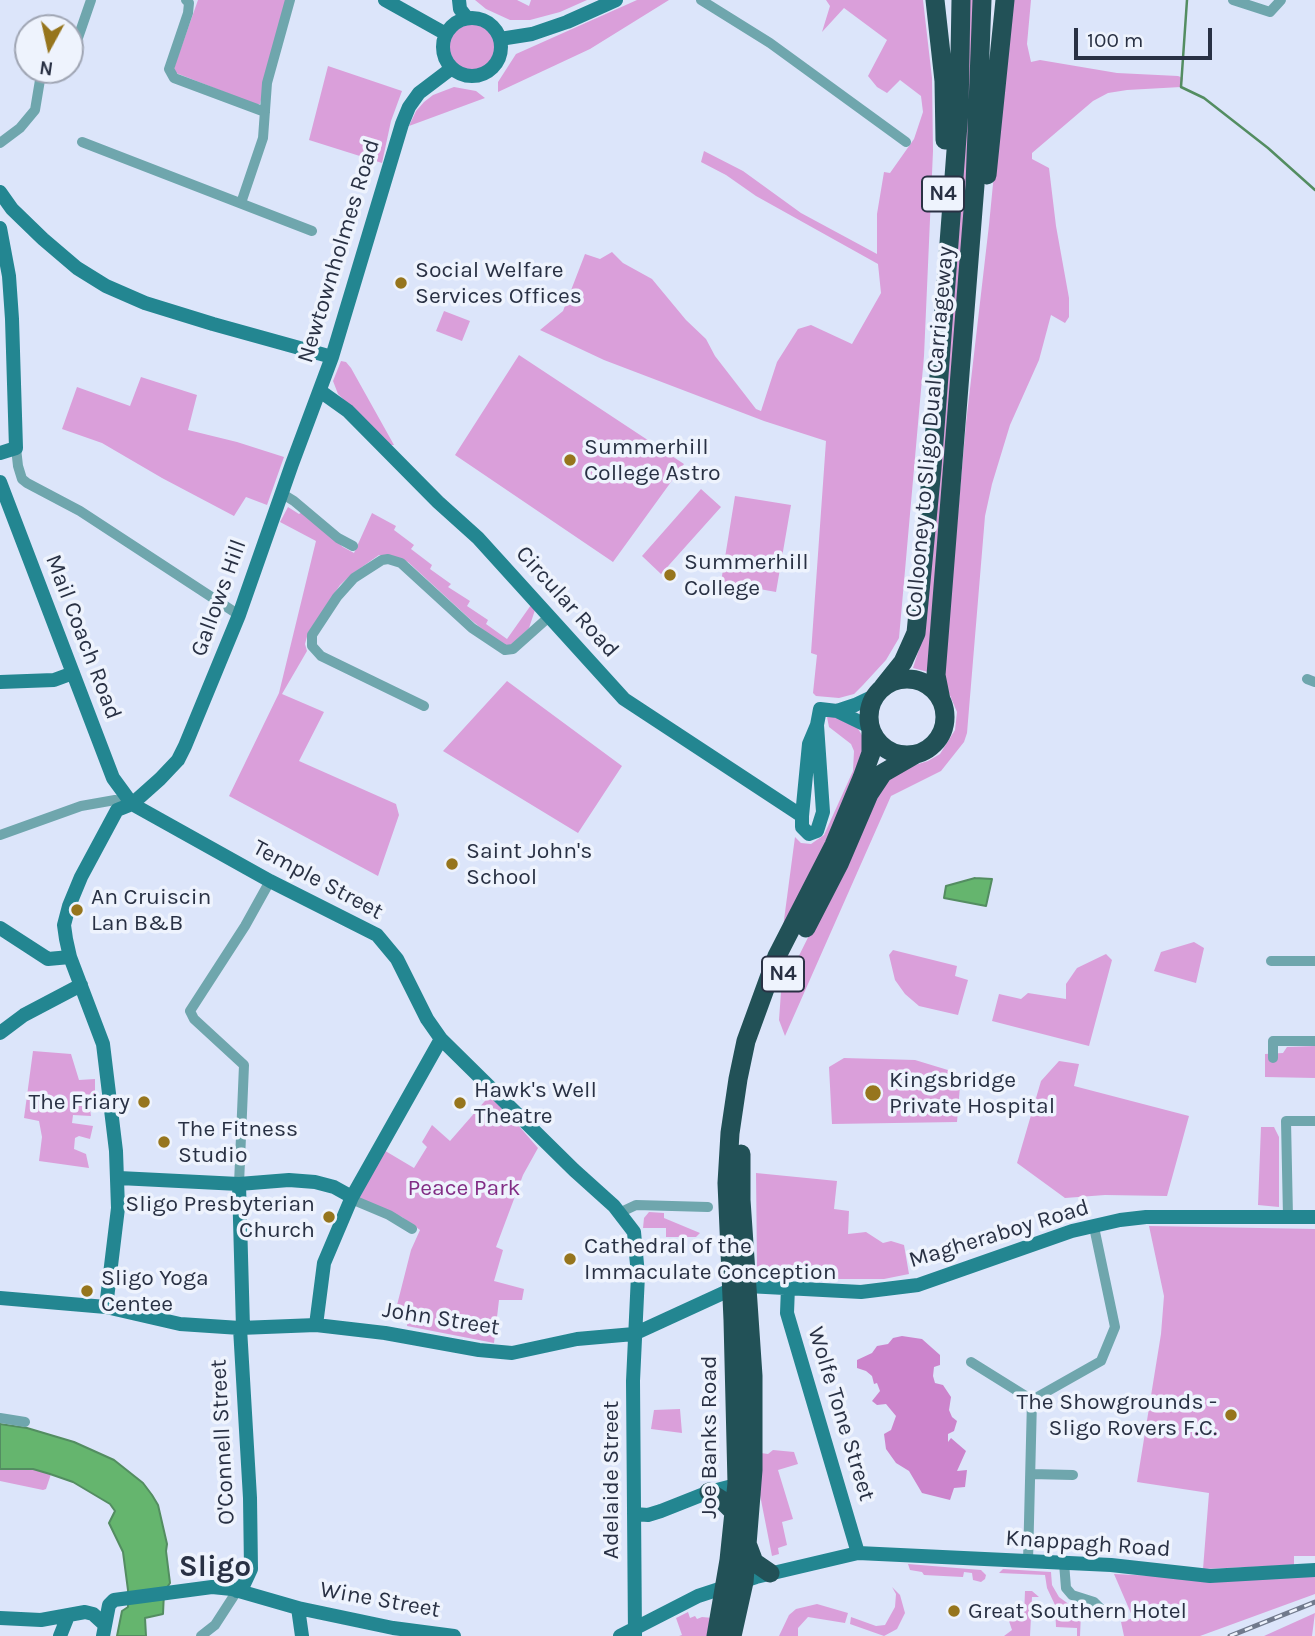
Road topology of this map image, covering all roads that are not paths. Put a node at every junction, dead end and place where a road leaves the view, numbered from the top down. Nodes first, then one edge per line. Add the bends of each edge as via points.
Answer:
1 (92, 0) edge
2 (186, 0) edge
3 (290, 0) edge
4 (385, 0) edge
5 (459, 0) edge
6 (616, 0) edge
7 (701, 0) edge
8 (935, 0) edge
9 (961, 0) edge
10 (982, 0) edge
11 (1005, 0) edge
12 (1233, 0) edge
13 (1281, 0) edge
14 (467, 19) junction
15 (84, 22) edge
16 (446, 34) junction
17 (500, 39) junction
18 (452, 68) junction
19 (39, 84) edge
20 (265, 112) junction
21 (82, 142) dead end
22 (906, 142) dead end
23 (0, 143) edge
24 (0, 192) edge
25 (241, 204) junction
26 (0, 229) edge
27 (312, 231) dead end
28 (332, 357) junction
29 (959, 377) junction
30 (937, 389) junction
31 (320, 391) junction
32 (16, 448) junction
33 (0, 453) edge
34 (0, 482) edge
35 (281, 493) junction
36 (6, 511) edge
37 (353, 547) dead end
38 (239, 615) junction
39 (550, 616) junction
40 (73, 673) junction
41 (0, 682) edge
42 (879, 691) junction
43 (941, 700) junction
44 (424, 706) dead end
45 (837, 710) junction
46 (817, 725) junction
47 (871, 729) junction
48 (916, 754) junction
49 (160, 779) junction
50 (132, 804) junction
51 (150, 814) junction
52 (802, 816) junction
53 (0, 835) edge
54 (270, 881) junction
55 (0, 928) edge
56 (70, 957) junction
57 (1271, 961) dead end
58 (1315, 961) edge
59 (81, 985) junction
60 (0, 1033) edge
61 (441, 1039) junction
62 (1315, 1041) edge
63 (1273, 1058) dead end
64 (1286, 1121) junction
65 (1315, 1121) edge
66 (1272, 1122) dead end
67 (119, 1178) junction
68 (239, 1185) junction
69 (351, 1198) junction
70 (708, 1207) dead end
71 (619, 1213) junction
72 (1287, 1217) junction
73 (1315, 1217) edge
74 (1094, 1227) junction
75 (412, 1229) dead end
76 (739, 1287) junction
77 (784, 1287) junction
78 (0, 1298) edge
79 (106, 1307) junction
80 (316, 1325) junction
81 (242, 1328) junction
82 (634, 1334) junction
83 (971, 1362) dead end
84 (1032, 1400) junction
85 (0, 1418) edge
86 (25, 1422) dead end
87 (1031, 1474) junction
88 (1073, 1475) dead end
89 (744, 1483) junction
90 (709, 1492) junction
91 (734, 1512) junction
92 (634, 1514) junction
93 (748, 1545) junction
94 (858, 1553) junction
95 (1028, 1562) junction
96 (1064, 1563) junction
97 (1315, 1570) edge
98 (770, 1573) junction
99 (735, 1584) junction
100 (237, 1591) junction
101 (298, 1608) junction
102 (1106, 1614) dead end
103 (68, 1616) junction
104 (0, 1618) edge
105 (105, 1625) edge
106 (636, 1631) edge
107 (60, 1636) edge
108 (201, 1636) edge
109 (302, 1636) edge
110 (454, 1636) edge
111 (621, 1636) edge
112 (716, 1636) edge
113 (733, 1636) edge

1 - 15 street
2 - 20 street via 188,13 169,69 174,79
3 - 20 street via 267,83
4 - 16 street
5 - 14 street
6 - 17 street via 532,34
7 - 22 street via 770,43
8 - 30 highway, N4 via 946,127
9 - 30 highway, Collooney to Sligo Dual Carriageway / N4 via 959,110
10 - 29 highway, Collooney to Sligo Dual Carriageway / N4 via 975,185
11 - 29 highway, N4 via 971,308
12 - 13 street via 1270,12
14 - 16 street
14 - 17 street via 483,20
16 - 18 street via 443,52
17 - 18 street via 499,58 487,72 469,76
18 - 28 street, Newtownholmes Road via 419,93 402,124
19 - 23 street via 35,110
20 - 25 street via 263,138
21 - 25 street
24 - 28 street via 43,239 106,286 145,303
25 - 27 street
26 - 32 street via 9,276
28 - 31 street, Newtownholmes Road
29 - 43 highway, Collooney to Sligo Dual Carriageway / N4 via 936,675
30 - 42 highway, Collooney to Sligo Dual Carriageway / N4 via 916,634 903,663
31 - 35 street, Gallows Hill
31 - 39 street, Circular Road via 348,411 478,538
32 - 33 street
32 - 38 street via 22,479 27,483 80,511
34 - 36 street, Mail Coach Road
35 - 37 street
35 - 38 street, Gallows Hill
36 - 40 street, Mail Coach Road
38 - 49 street, Gallows Hill via 185,746
39 - 44 street via 513,649 505,650 472,628 401,563 382,560 354,578 312,635 312,646 321,656
39 - 52 street, Circular Road via 624,699
40 - 41 street via 54,680
40 - 50 street, Mail Coach Road via 113,778
42 - 43 highway via 904,679 915,680
42 - 45 street
42 - 47 highway, N4 via 869,716
43 - 48 highway, N4 via 942,733
45 - 46 street via 820,709
45 - 47 street
46 - 52 street via 809,744
46 - 52 street, Circular Road via 823,804 817,831 809,834 804,830
47 - 48 highway via 885,748
47 - 76 highway, N4 via 871,753 862,778 834,845 777,956 746,1041 730,1133 727,1183
48 - 76 highway, N4 via 883,773 869,794 786,967 761,1033 749,1082 740,1168
49 - 50 street, Gallows Hill
49 - 51 street
50 - 51 street, Temple Street
50 - 53 street via 115,800 81,806
50 - 56 street, Gallows Hill via 117,810 69,906 64,925
51 - 54 street, Temple Street
54 - 61 street, Temple Street via 377,935 397,959 426,1019
54 - 68 street via 190,1011 244,1065
55 - 56 street via 48,959
56 - 59 street, Gallows Hill
57 - 58 street
59 - 60 street
59 - 67 street, Gallows Hill via 103,1044
61 - 69 street
61 - 71 street, Temple Street
62 - 63 street via 1273,1041
64 - 65 street
64 - 66 street
64 - 72 street
67 - 68 street
67 - 79 street, Gallows Hill
68 - 69 street via 315,1182
68 - 81 street, O'Connell Street
69 - 75 street
69 - 80 street via 324,1263
70 - 71 street via 636,1205
71 - 82 street, Temple Street via 636,1240
72 - 73 street, Magheraboy Road
72 - 74 street, Magheraboy Road via 1146,1217
74 - 77 street, Magheraboy Road via 918,1285 861,1292
74 - 84 street via 1115,1326 1101,1362
76 - 77 street, Magheraboy Road
76 - 82 street, John Street
76 - 89 highway, Joe Banks Road / N4 via 753,1376
77 - 94 street, Wolfe Tone Street via 787,1313
78 - 79 street, John Street
79 - 81 street, John Street via 180,1324
80 - 81 street, John Street
80 - 82 street, John Street via 503,1353
81 - 100 street, O'Connell Street via 251,1569
82 - 92 street, Adelaide Street
83 - 84 street
84 - 87 street
85 - 86 street
87 - 88 street
87 - 95 street
89 - 90 street
89 - 91 highway, Joe Banks Road / N4
89 - 93 highway, Joe Banks Road / N4
90 - 91 highway
90 - 92 street via 648,1515
91 - 99 highway, Joe Banks Road / N4
92 - 106 street, Adelaide Street
93 - 98 highway via 754,1562
93 - 99 highway, Joe Banks Road / N4
94 - 95 street, Knappagh Road
94 - 98 street, Knappagh Road
95 - 96 street, Knappagh Road
96 - 97 street, Knappagh Road via 1210,1576
96 - 102 street via 1066,1588 1072,1595 1094,1602
98 - 99 street, Knappagh Road
99 - 106 street, Knappagh Road via 698,1595
99 - 112 highway, N4
99 - 113 highway, N4
100 - 101 street, Wine Street
100 - 105 street, Wine Street via 212,1587 114,1600
100 - 108 street via 215,1625
101 - 109 street
101 - 110 street, Wine Street
103 - 104 street
103 - 105 street via 85,1612
103 - 107 street
106 - 111 street

